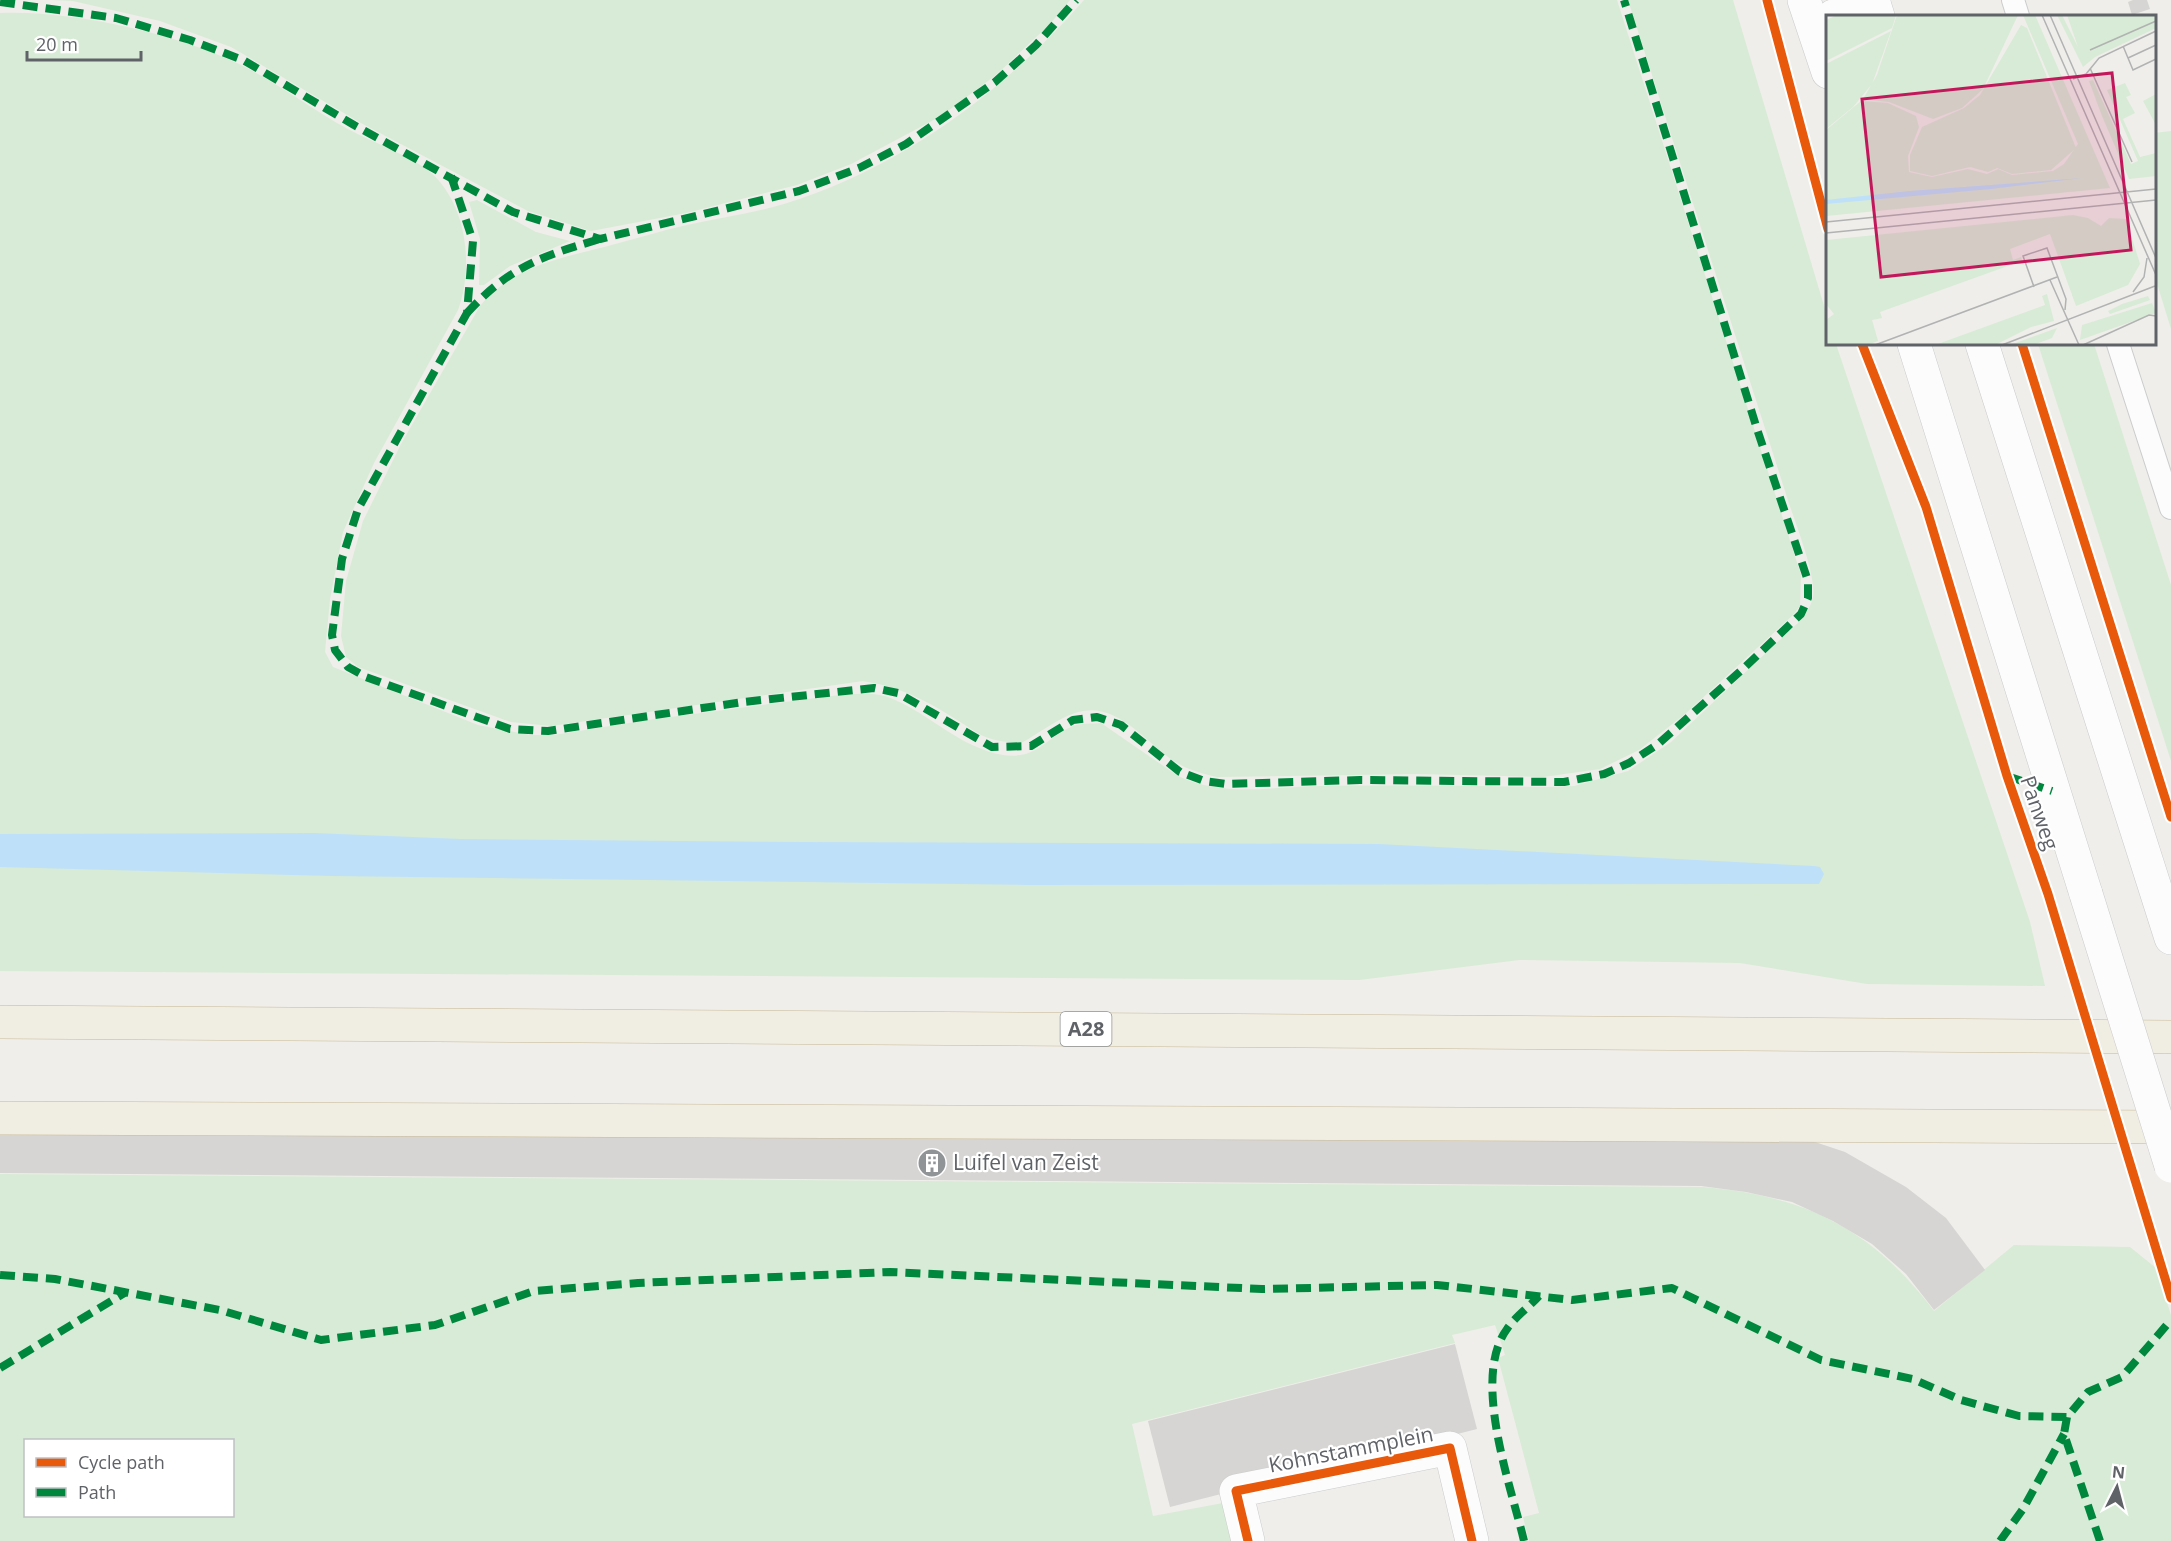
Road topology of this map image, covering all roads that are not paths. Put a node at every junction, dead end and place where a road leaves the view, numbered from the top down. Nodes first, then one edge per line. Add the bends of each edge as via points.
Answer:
1 (2013, 0) edge
2 (1877, 5) edge
3 (1819, 15) edge
4 (2018, 15) edge
5 (1826, 65) edge
6 (1914, 345) edge
7 (1982, 345) edge
8 (2118, 345) edge
9 (2171, 508) edge
10 (2171, 938) edge
11 (0, 1022) edge
12 (2171, 1037) edge
13 (0, 1118) edge
14 (2171, 1127) edge
15 (2171, 1166) edge
16 (1248, 1541) edge
17 (1473, 1541) edge

1 - 4 lane
2 - 3 main road
3 - 5 main road
6 - 15 main road, Panweg, bridge
7 - 10 main road
8 - 9 lane
11 - 12 highway, A28
13 - 14 highway
16 - 17 main road, Kohnstammplein via 1236,1491 1450,1448

